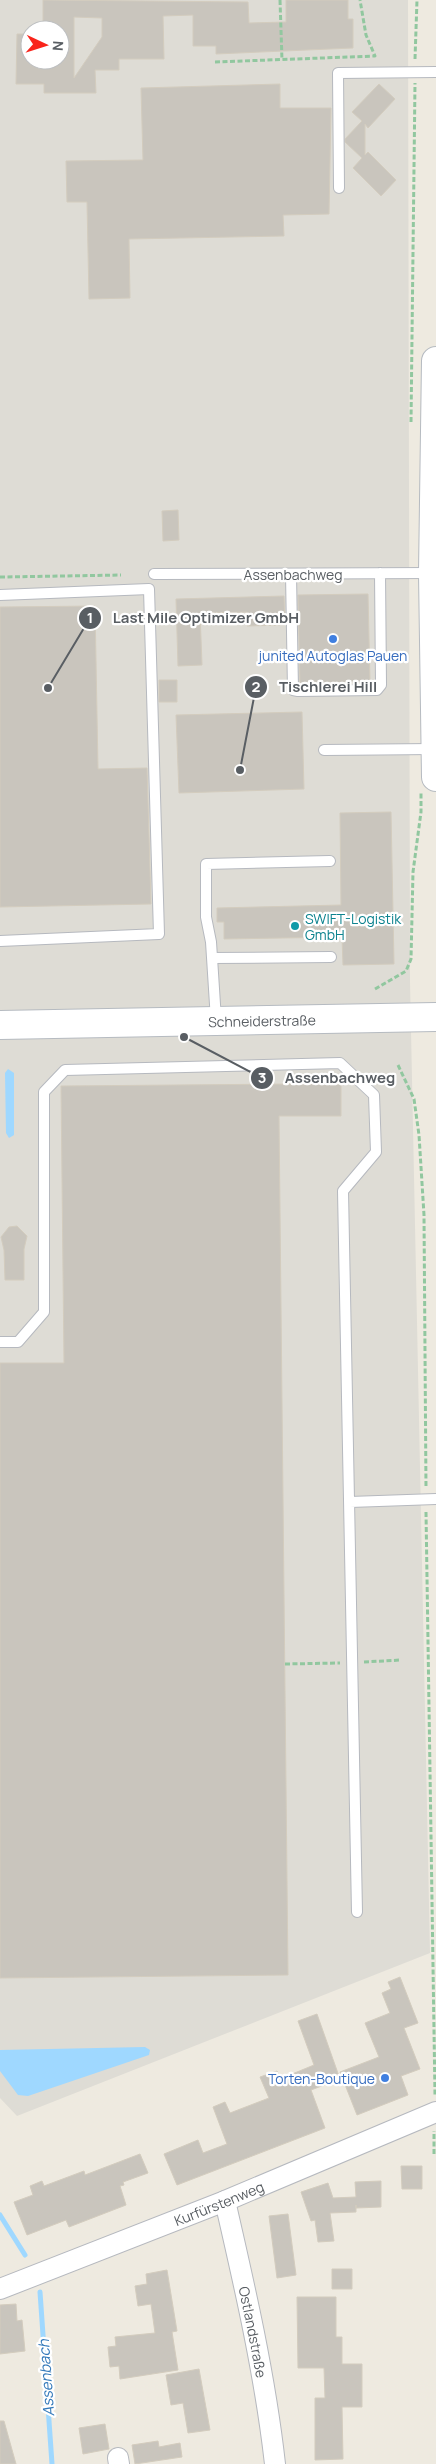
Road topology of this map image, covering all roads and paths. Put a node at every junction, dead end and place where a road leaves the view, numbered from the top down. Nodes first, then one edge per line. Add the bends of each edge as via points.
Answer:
1 (280, 0) edge
2 (360, 0) edge
3 (417, 0) edge
4 (282, 60) junction
5 (214, 62) dead end
6 (415, 72) junction
7 (436, 72) edge
8 (339, 188) dead end
9 (436, 361) edge
10 (411, 432) dead end
11 (433, 573) junction
12 (154, 574) joint
13 (291, 574) junction
14 (380, 574) junction
15 (0, 577) edge
16 (0, 595) edge
17 (435, 749) edge
18 (324, 750) dead end
19 (428, 781) edge
20 (330, 861) dead end
21 (0, 941) edge
22 (331, 957) dead end
23 (212, 958) junction
24 (375, 989) dead end
25 (436, 1017) edge
26 (216, 1021) junction
27 (0, 1025) edge
28 (398, 1065) dead end
29 (0, 1342) edge
30 (431, 1499) edge
31 (350, 1502) junction
32 (357, 1912) dead end
33 (435, 2112) edge
34 (434, 2154) dead end
35 (225, 2201) junction
36 (0, 2289) edge
37 (275, 2464) edge

1 - 4 path
2 - 4 path via 366,35 375,56
3 - 6 path
4 - 5 path
6 - 7 lane
6 - 8 lane via 338,72
6 - 10 path
9 - 11 main road
11 - 14 lane, Assenbachweg
11 - 17 main road
12 - 13 lane, Assenbachweg
12 - 15 path
13 - 14 lane, Assenbachweg
13 - 14 lane via 292,690 298,691 377,690 381,685
16 - 21 lane via 149,589 159,934
17 - 18 lane
17 - 19 main road
19 - 24 path via 413,872 411,959 406,971
20 - 23 lane via 206,864 206,917
22 - 23 lane
23 - 26 lane
25 - 26 main road, Schneiderstraße
26 - 27 main road, Schneiderstraße
28 - 30 path via 414,1099 419,1135
29 - 31 lane via 18,1342 44,1312 44,1092 65,1070 340,1063 374,1095 376,1152 343,1191
30 - 31 lane
30 - 33 path
31 - 32 lane
33 - 34 path
33 - 35 street, Kurfürstenweg
35 - 36 street, Kurfürstenweg
35 - 37 street, Ostlandstraße via 250,2311 271,2423

